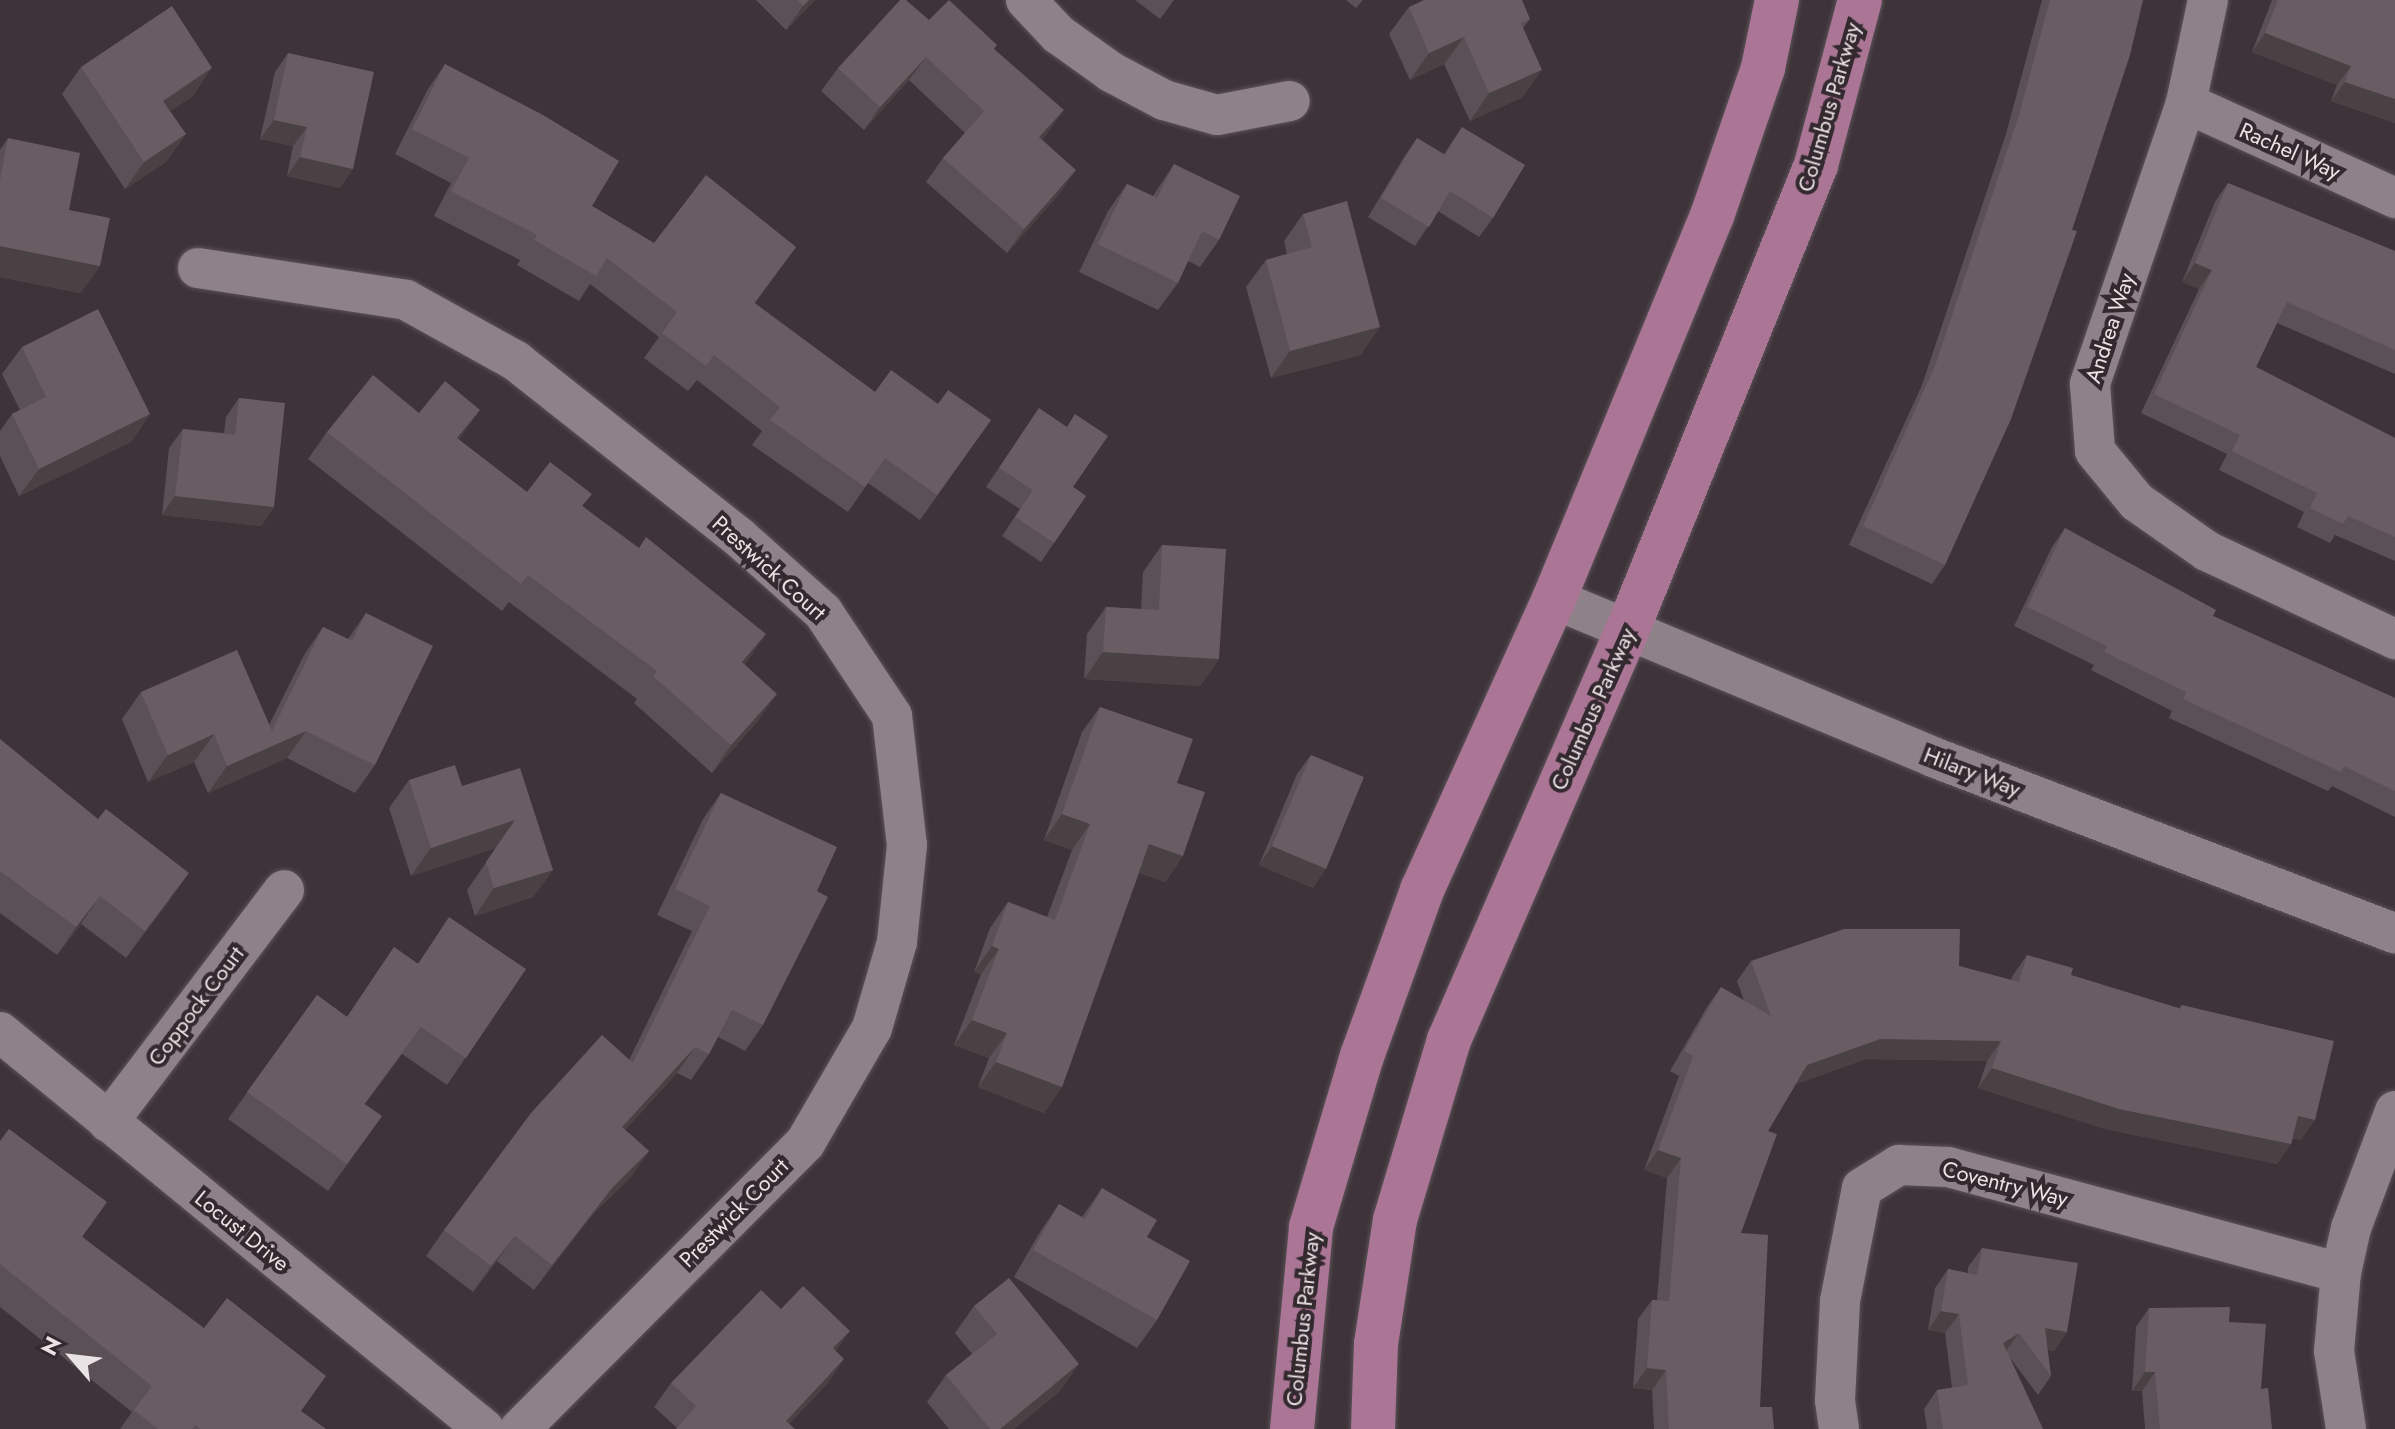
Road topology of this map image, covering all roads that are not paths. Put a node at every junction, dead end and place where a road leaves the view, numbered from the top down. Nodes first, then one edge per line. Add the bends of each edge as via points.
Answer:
1 (1026, 0) edge
2 (1777, 0) edge
3 (1860, 0) edge
4 (2208, 0) edge
5 (1290, 101) dead end
6 (2186, 103) junction
7 (2395, 198) edge
8 (198, 268) dead end
9 (1554, 599) junction
10 (1628, 629) junction
11 (2395, 639) edge
12 (284, 890) dead end
13 (2395, 933) edge
14 (0, 1032) edge
15 (2395, 1111) edge
16 (108, 1122) junction
17 (2341, 1273) junction
18 (484, 1429) edge
19 (520, 1429) edge
20 (1292, 1429) edge
21 (1373, 1429) edge
22 (1839, 1429) edge
23 (2346, 1429) edge

1 - 5 street via 1058,34 1111,72 1164,100 1217,115
2 - 9 main road, Columbus Parkway via 1763,68 1712,216
3 - 10 main road, Columbus Parkway via 1816,165
4 - 6 street, Andrea Way
6 - 7 street, Rachel Way
6 - 11 street, Andrea Way via 2090,384 2095,451 2137,502 2207,551
8 - 19 street, Prestwick Court via 406,300 516,361 740,538 823,612 892,716 907,845 897,942 872,1028 805,1143
9 - 10 street, Hilary Way
9 - 20 main road, Columbus Parkway via 1422,890 1362,1056 1311,1227
10 - 13 street, Hilary Way via 1933,757
10 - 21 main road, Columbus Parkway via 1449,1040 1395,1220 1376,1344
12 - 16 street, Coppock Court
14 - 16 street, Locust Drive
15 - 17 street via 2351,1228
16 - 18 street, Locust Drive
17 - 22 street, Coventry Way via 1948,1167 1899,1165 1862,1188 1840,1301
17 - 23 street via 2334,1351

